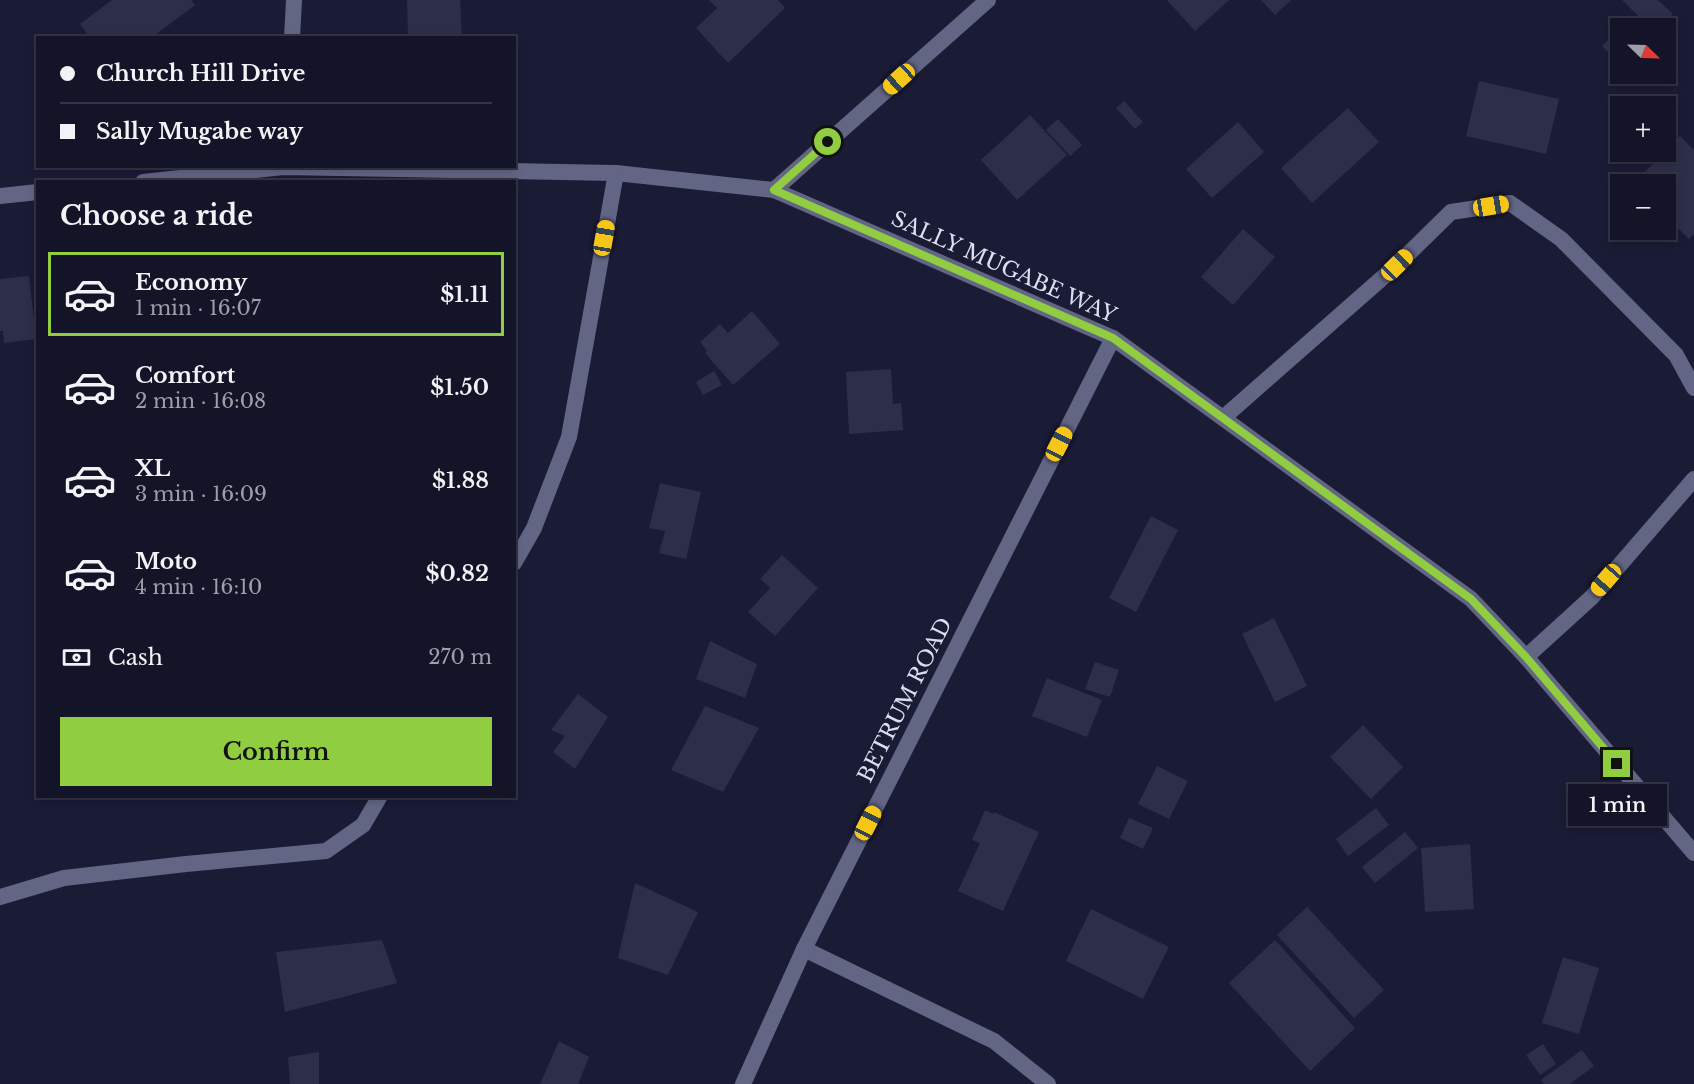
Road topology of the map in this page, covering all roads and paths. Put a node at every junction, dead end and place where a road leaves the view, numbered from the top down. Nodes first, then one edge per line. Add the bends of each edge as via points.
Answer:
1 (294, 0) edge
2 (988, 0) edge
3 (292, 36) edge
4 (274, 168) edge
5 (350, 168) edge
6 (616, 172) junction
7 (162, 180) edge
8 (774, 190) junction
9 (36, 192) edge
10 (0, 196) edge
11 (1113, 338) junction
12 (1694, 388) edge
13 (1223, 418) junction
14 (1694, 479) edge
15 (516, 560) edge
16 (1526, 657) junction
17 (379, 798) edge
18 (1694, 853) edge
19 (0, 897) edge
20 (804, 949) junction
21 (743, 1084) edge
22 (1048, 1084) edge

1 - 3 street
2 - 8 street
4 - 7 street, SALLY MUGABE WAY
5 - 6 street, SALLY MUGABE WAY
6 - 8 street, SALLY MUGABE WAY
6 - 15 street via 569,437 534,528
8 - 11 street, SALLY MUGABE WAY
9 - 10 street
11 - 13 street, SALLY MUGABE WAY
11 - 20 street, BETRUM ROAD
12 - 13 street via 1676,355 1561,239 1510,203 1451,212 1397,265
13 - 16 street, SALLY MUGABE WAY via 1471,599
14 - 16 street via 1592,597
16 - 18 street, SALLY MUGABE WAY
17 - 19 street via 363,825 326,851 64,878
20 - 21 street, BETRUM ROAD
20 - 22 street via 994,1041

